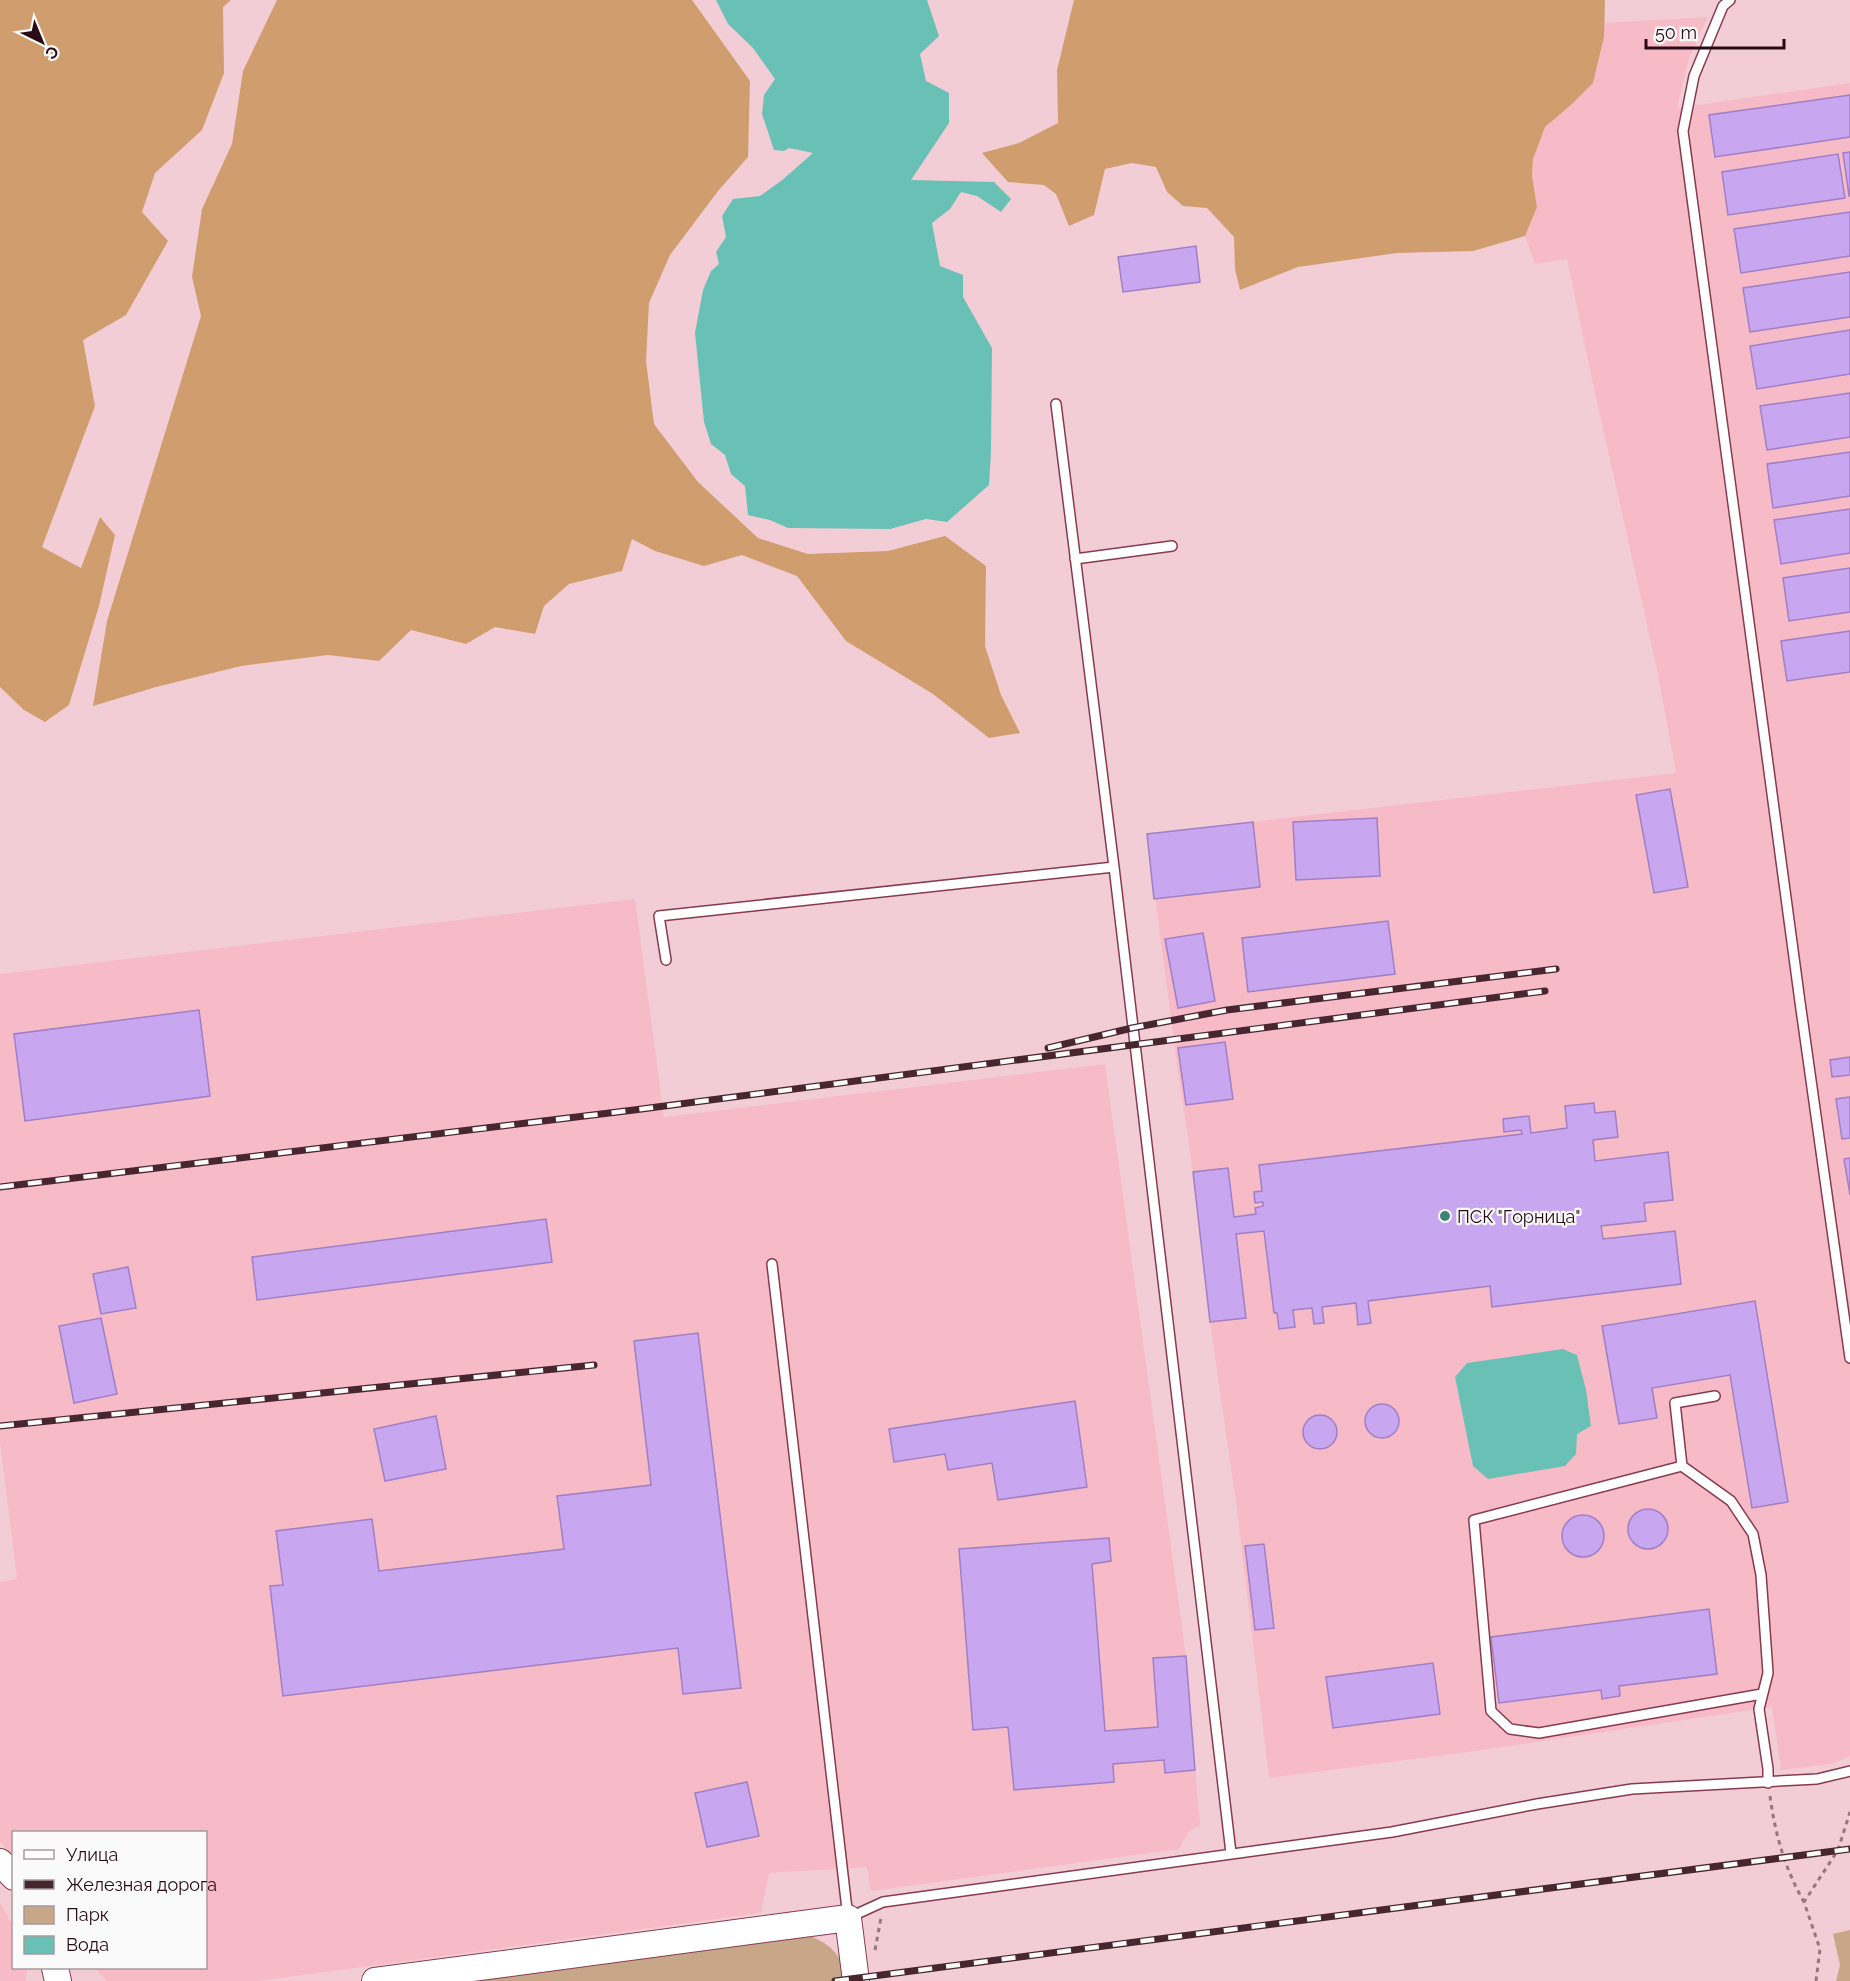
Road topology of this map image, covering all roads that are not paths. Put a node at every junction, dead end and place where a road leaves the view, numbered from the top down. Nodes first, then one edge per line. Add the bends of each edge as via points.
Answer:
1 (1730, 0) edge
2 (1056, 404) dead end
3 (1172, 546) dead end
4 (1075, 559) junction
5 (1114, 867) junction
6 (666, 960) dead end
7 (772, 1264) dead end
8 (1850, 1358) edge
9 (1715, 1396) dead end
10 (1682, 1466) junction
11 (1762, 1694) junction
12 (1850, 1771) edge
13 (1768, 1783) junction
14 (1231, 1853) junction
15 (0, 1862) edge
16 (12, 1874) edge
17 (848, 1918) junction
18 (375, 1981) edge
19 (856, 1981) edge

1 - 8 lane via 1723,6 1694,76 1683,131
2 - 4 lane
3 - 4 lane
4 - 5 lane
5 - 6 lane via 659,916
5 - 14 lane
7 - 17 lane
9 - 10 lane via 1675,1403
10 - 11 lane via 1731,1501 1753,1534 1761,1575 1768,1673
10 - 11 lane via 1474,1520 1491,1711 1510,1730 1539,1733
11 - 13 lane via 1760,1709
12 - 13 lane via 1817,1779
13 - 14 lane via 1632,1789 1392,1832
14 - 17 lane via 883,1902
15 - 16 street
17 - 18 street
17 - 19 street

